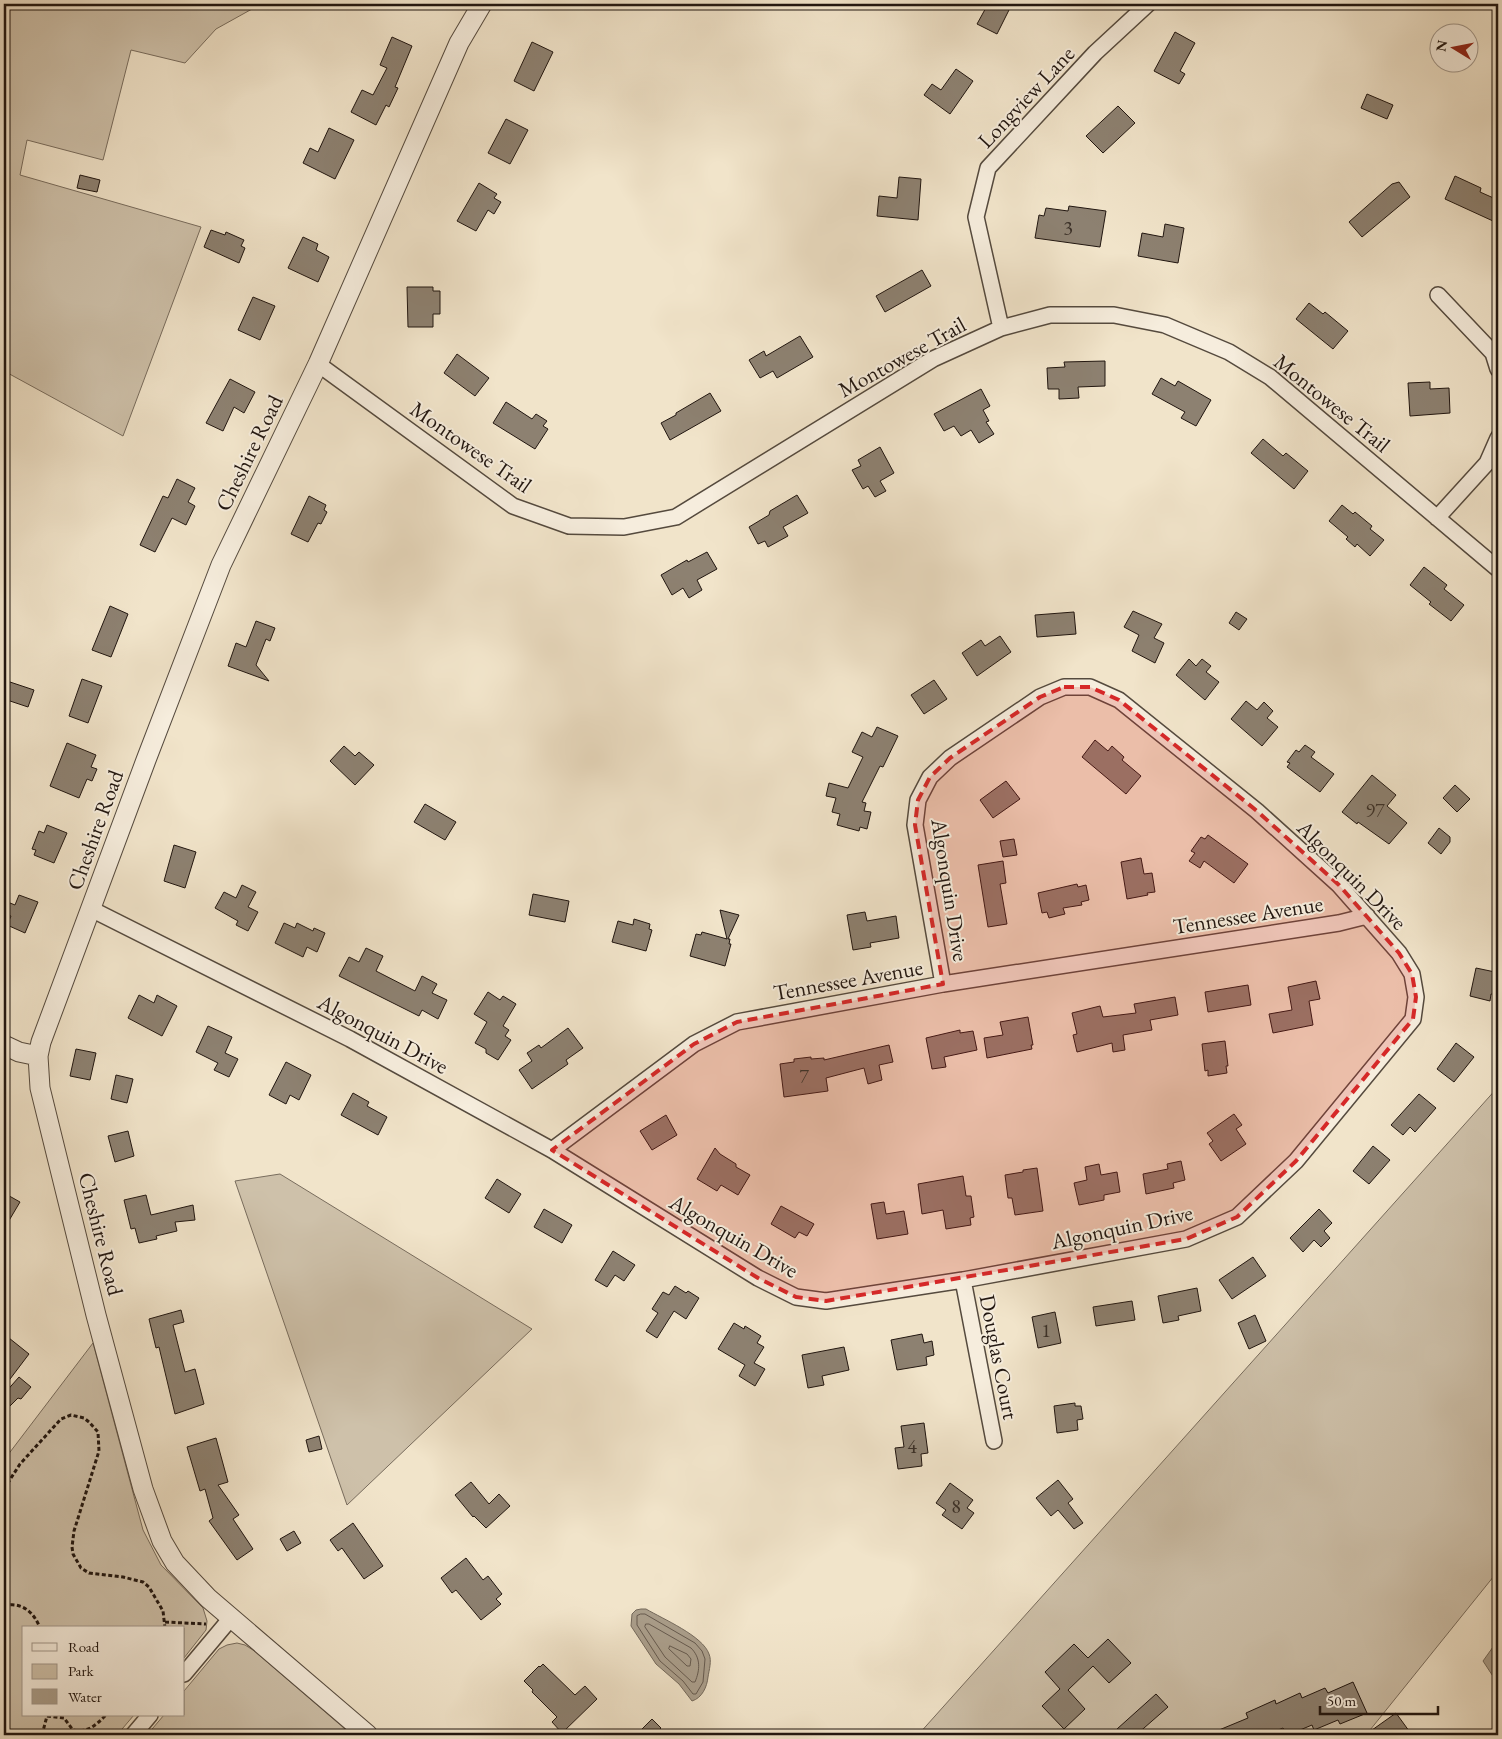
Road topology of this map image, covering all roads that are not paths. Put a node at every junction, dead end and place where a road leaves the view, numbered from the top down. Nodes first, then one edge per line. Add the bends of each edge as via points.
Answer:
1 (482, 4) edge
2 (1148, 4) edge
3 (1438, 294) dead end
4 (1001, 328) junction
5 (318, 364) junction
6 (1498, 369) edge
7 (1498, 438) edge
8 (1437, 518) junction
9 (1498, 569) edge
10 (90, 909) junction
11 (1367, 916) junction
12 (943, 984) junction
13 (4, 1045) edge
14 (38, 1056) junction
15 (552, 1150) junction
16 (963, 1280) junction
17 (994, 1441) dead end
18 (231, 1618) junction
19 (185, 1673) edge
20 (149, 1716) edge
21 (133, 1735) edge
22 (368, 1735) edge

1 - 5 street, Cheshire Road via 459,43
2 - 4 street, Longview Lane via 1095,54 988,168 976,217
3 - 6 street via 1493,353
4 - 5 street, Montowese Trail via 934,359 676,517 624,527 569,526 513,506
4 - 8 street, Montowese Trail via 1050,315 1114,315 1165,325 1230,352 1270,377
5 - 10 street, Cheshire Road via 222,565
7 - 8 street via 1487,463
8 - 9 street, Montowese Trail
10 - 14 street, Cheshire Road
10 - 15 street, Algonquin Drive via 350,1039
11 - 12 street, Tennessee Avenue
11 - 12 street, Algonquin Drive via 1339,885 1257,811 1119,700 1090,687 1064,687 1040,697 950,758 930,777 918,800 915,825
11 - 16 street, Algonquin Drive via 1412,974 1416,997 1413,1019 1296,1161 1237,1217 1186,1239
12 - 15 street, Tennessee Avenue via 738,1022 694,1044
13 - 14 street
14 - 18 street, Cheshire Road via 40,1088 142,1490 155,1526 175,1563
15 - 16 street, Algonquin Drive via 758,1278 796,1297 826,1301
16 - 17 street, Douglas Court
18 - 19 street
18 - 22 street, Cheshire Road
20 - 21 street

